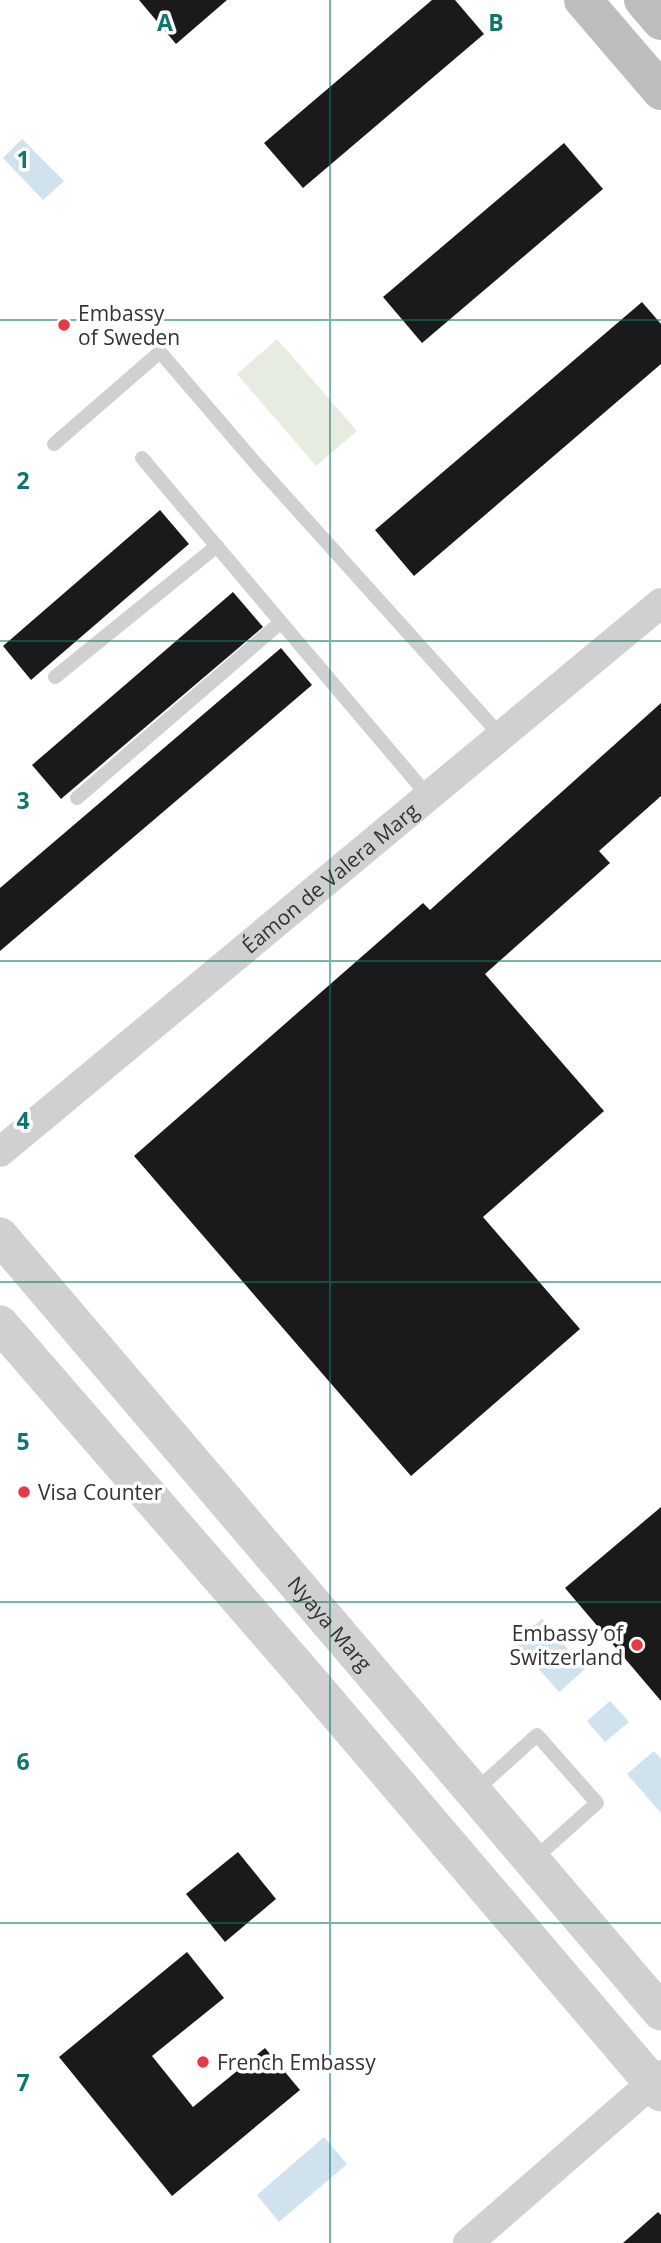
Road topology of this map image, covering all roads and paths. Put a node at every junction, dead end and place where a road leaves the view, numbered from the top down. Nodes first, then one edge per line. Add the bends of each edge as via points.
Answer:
1 (583, 0) edge
2 (643, 0) edge
3 (661, 21) edge
4 (661, 91) edge
5 (54, 444) dead end
6 (142, 458) dead end
7 (217, 546) junction
8 (661, 604) edge
9 (280, 623) junction
10 (55, 677) dead end
11 (501, 736) junction
12 (429, 797) junction
13 (77, 798) dead end
14 (0, 1152) edge
15 (0, 1236) edge
16 (0, 1324) edge
17 (474, 1792) junction
18 (532, 1861) junction
19 (661, 2012) edge
20 (658, 2083) edge
21 (468, 2243) edge

1 - 4 main road
2 - 3 main road
5 - 11 lane via 160,352
6 - 7 lane
7 - 9 lane
7 - 10 lane
8 - 11 street, Éamon de Valera Marg
9 - 12 lane
9 - 13 lane
11 - 12 street, Éamon de Valera Marg
12 - 14 street, Éamon de Valera Marg
15 - 17 street, Nyaya Marg
16 - 20 street
17 - 18 street, Nyaya Marg
17 - 18 lane via 537,1735 597,1803
18 - 19 street, Nyaya Marg
20 - 21 street

